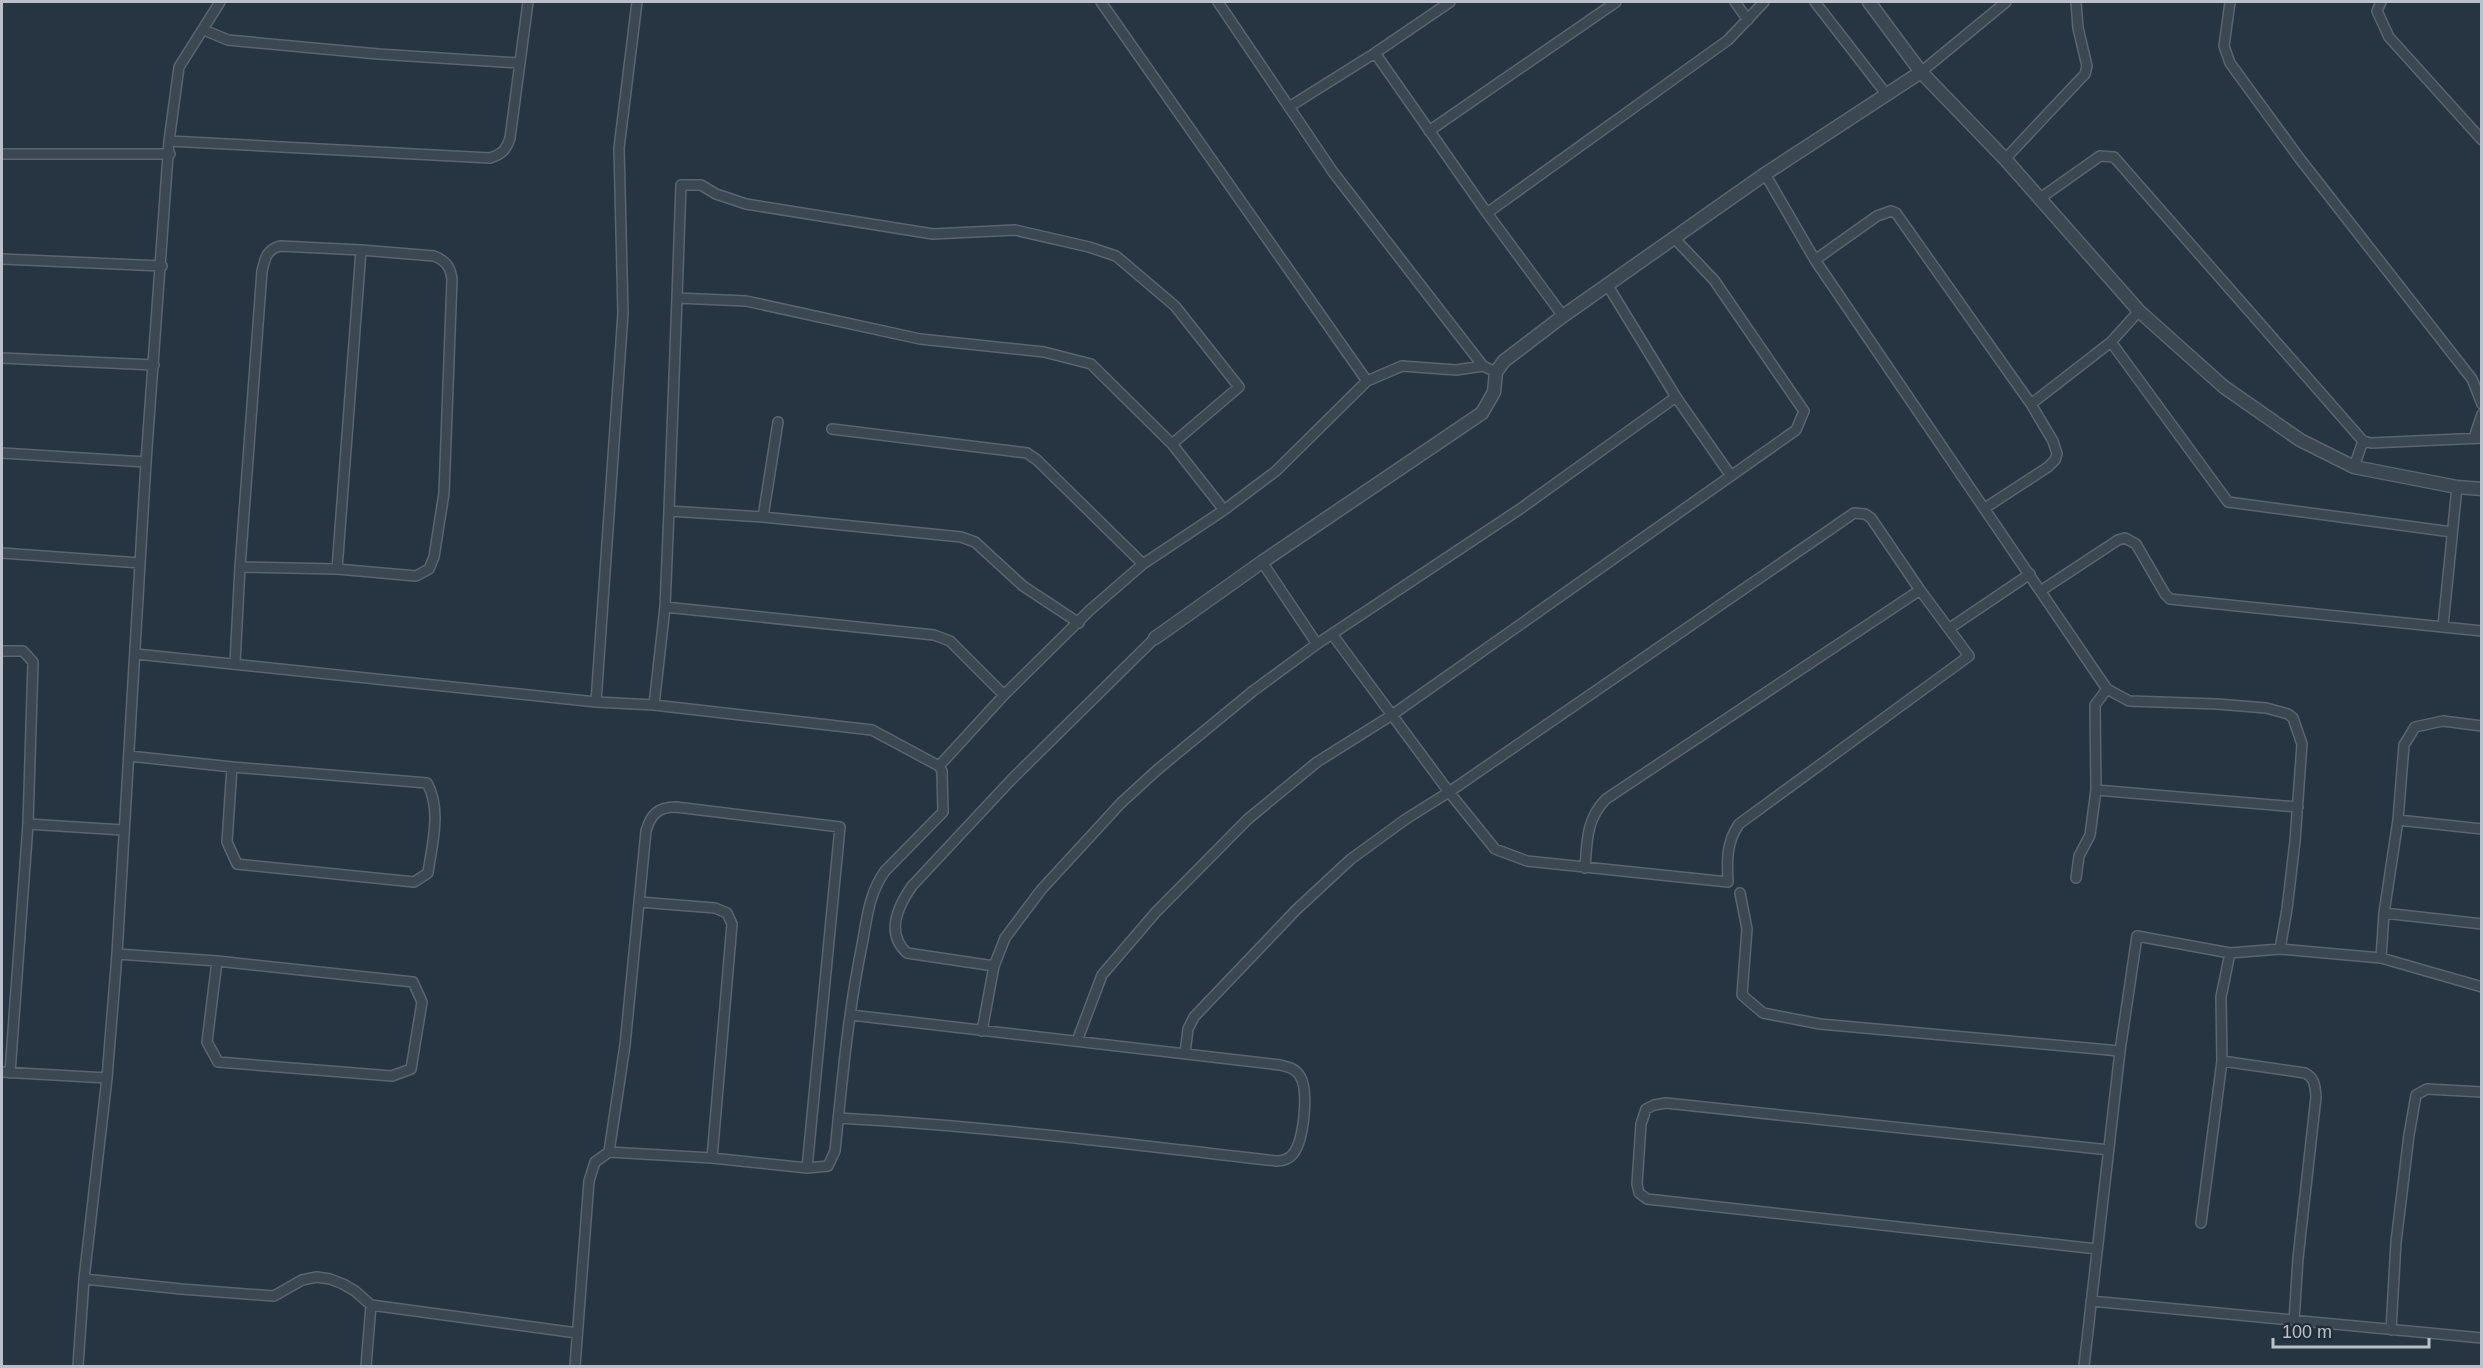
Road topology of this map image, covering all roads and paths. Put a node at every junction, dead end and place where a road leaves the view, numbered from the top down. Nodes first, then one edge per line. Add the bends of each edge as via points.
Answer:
1 (220, 2) edge
2 (528, 2) edge
3 (637, 2) edge
4 (1101, 2) edge
5 (1218, 2) edge
6 (1450, 2) edge
7 (1616, 2) edge
8 (1735, 2) edge
9 (1764, 2) edge
10 (1815, 2) edge
11 (1869, 2) edge
12 (2006, 2) edge
13 (2076, 2) edge
14 (2229, 2) edge
15 (2380, 2) edge
16 (1748, 20) junction
17 (204, 30) junction
18 (1375, 53) junction
19 (519, 63) junction
20 (1922, 72) junction
21 (1887, 95) junction
22 (1289, 107) junction
23 (1429, 131) junction
24 (2481, 140) edge
25 (170, 141) junction
26 (2, 154) edge
27 (170, 154) junction
28 (2005, 159) junction
29 (1765, 174) junction
30 (2039, 199) junction
31 (1487, 213) junction
32 (1675, 239) junction
33 (361, 250) junction
34 (2, 259) edge
35 (1815, 260) junction
36 (162, 266) junction
37 (1608, 286) junction
38 (677, 298) junction
39 (2139, 311) junction
40 (1563, 316) junction
41 (2111, 342) junction
42 (2, 358) edge
43 (154, 365) junction
44 (1483, 366) junction
45 (1496, 372) junction
46 (1367, 381) junction
47 (1676, 397) junction
48 (2031, 404) junction
49 (2481, 404) edge
50 (2481, 414) edge
51 (777, 422) dead end
52 (832, 429) dead end
53 (2478, 438) edge
54 (2362, 441) junction
55 (1172, 444) junction
56 (2, 453) edge
57 (146, 462) junction
58 (2354, 467) junction
59 (1731, 476) junction
60 (2457, 487) junction
61 (2481, 489) edge
62 (1985, 508) junction
63 (1224, 510) junction
64 (669, 511) junction
65 (763, 517) junction
66 (2452, 532) junction
67 (2, 553) edge
68 (1262, 562) junction
69 (140, 563) junction
70 (1143, 564) junction
71 (240, 567) junction
72 (337, 569) junction
73 (2030, 574) junction
74 (1920, 590) junction
75 (2042, 590) junction
76 (665, 607) junction
77 (1079, 623) junction
78 (2443, 626) junction
79 (1950, 628) junction
80 (2481, 632) edge
81 (1332, 634) junction
82 (1155, 638) joint
83 (1317, 644) junction
84 (2, 651) edge
85 (136, 654) junction
86 (235, 663) junction
87 (2107, 689) junction
88 (1004, 695) junction
89 (596, 702) junction
90 (654, 705) junction
91 (1392, 715) junction
92 (2481, 726) edge
93 (129, 756) junction
94 (939, 766) junction
95 (232, 767) junction
96 (2096, 790) junction
97 (1449, 792) junction
98 (2298, 807) junction
99 (2398, 820) junction
100 (28, 824) junction
101 (2481, 829) edge
102 (123, 830) junction
103 (1585, 868) junction
104 (2076, 878) dead end
105 (1740, 893) dead end
106 (639, 902) junction
107 (2384, 913) junction
108 (2481, 924) edge
109 (2280, 949) junction
110 (2230, 953) junction
111 (117, 954) junction
112 (2381, 958) junction
113 (217, 962) junction
114 (994, 966) junction
115 (2481, 987) edge
116 (851, 1015) junction
117 (982, 1030) junction
118 (1077, 1041) junction
119 (2120, 1051) junction
120 (1185, 1053) junction
121 (2223, 1061) junction
122 (6, 1072) edge
123 (107, 1077) junction
124 (2481, 1092) edge
125 (838, 1118) junction
126 (2109, 1150) junction
127 (609, 1152) junction
128 (712, 1158) junction
129 (807, 1168) junction
130 (2201, 1223) dead end
131 (2097, 1249) junction
132 (84, 1279) junction
133 (2091, 1301) junction
134 (370, 1305) junction
135 (2294, 1321) junction
136 (2391, 1330) junction
137 (577, 1333) junction
138 (2481, 1338) edge
139 (78, 1366) edge
140 (366, 1366) edge
141 (575, 1366) edge
142 (2084, 1366) edge

1 - 17 street
2 - 19 street
3 - 89 street via 619,148 623,313
4 - 46 street
5 - 22 street
6 - 18 street
7 - 23 street
8 - 16 street
9 - 16 street
10 - 21 street
11 - 20 street
12 - 20 street
13 - 28 street via 2085,74
14 - 49 street via 2224,46 2230,63 2472,379
15 - 24 street via 2377,11 2389,37
16 - 31 street via 1728,40
17 - 19 street via 228,40
17 - 25 street via 179,67
18 - 22 street
18 - 23 street
19 - 25 street via 510,138 503,153 490,159
20 - 21 street
20 - 28 street
21 - 29 street
22 - 44 street via 1333,172
23 - 31 street
25 - 27 street
26 - 27 street
27 - 36 street
28 - 30 street
29 - 32 street
29 - 35 street
30 - 39 street
30 - 54 street via 2100,156 2114,157
31 - 40 street
32 - 37 street
32 - 59 street via 1714,280 1804,411 1796,430
33 - 71 street via 280,246 265,258
33 - 72 street
33 - 72 street via 434,256 444,260 450,269 444,493 429,569 416,576
34 - 36 street
35 - 48 street via 1877,216 1896,213
35 - 62 street
36 - 43 street
37 - 40 street
37 - 47 street
38 - 55 street via 746,301 920,339 1044,352 1091,364
38 - 55 street via 681,184 701,185 746,204 933,234 1015,230 1089,247 1116,256 1175,306 1239,387
38 - 64 street
39 - 41 street
39 - 58 street via 2224,387 2300,440
40 - 45 street via 1504,361
41 - 48 street
41 - 66 street via 2228,502
42 - 43 street
43 - 57 street
44 - 45 street
44 - 46 street via 1456,370 1402,366
45 - 68 street via 1494,392 1482,414
46 - 63 street via 1276,471
47 - 59 street
47 - 81 street via 1520,509
48 - 62 street via 2053,441 2055,460
50 - 53 street
51 - 65 street
52 - 70 street via 1027,453
53 - 54 street
54 - 58 street
55 - 63 street
56 - 57 street
57 - 69 street
58 - 60 street
59 - 91 street
60 - 61 street
60 - 66 street
62 - 73 street
63 - 70 street
64 - 65 street
64 - 76 street
65 - 77 street via 961,537 975,542 1023,586
66 - 78 street
67 - 69 street
68 - 82 street
68 - 83 street
69 - 85 street
70 - 77 street
71 - 72 street
71 - 86 street
73 - 75 street
73 - 79 street
74 - 79 street
74 - 97 street via 1871,518 1854,513
74 - 103 street via 1606,799 1592,816
75 - 78 street via 2125,538 2136,544 2170,599
75 - 87 street
76 - 88 street via 934,635 950,641
76 - 90 street
77 - 88 street
78 - 80 street
79 - 103 street via 1970,656 1739,824 1728,845 1728,882
81 - 83 street
81 - 91 street
82 - 114 street via 1012,779 901,901 895,932 907,953
83 - 114 street via 1253,691 1121,802 1010,929
84 - 100 street via 23,651 33,662
85 - 86 street
85 - 93 street
86 - 89 street
87 - 96 street via 2095,705
87 - 98 street via 2129,701 2266,708 2288,714 2302,744
88 - 94 street
89 - 90 street
90 - 94 street via 872,730
91 - 97 street
91 - 118 street via 1317,762 1248,819 1156,912 1102,975
92 - 99 street via 2443,720 2415,728 2404,745
93 - 95 street
93 - 102 street
94 - 116 street via 944,812 878,881 871,898
95 - 95 street via 227,842 237,864 414,882 428,873 435,826 434,795 427,783
96 - 98 street
96 - 104 street via 2090,835 2079,856
97 - 103 street via 1495,849 1527,861
97 - 120 street via 1352,859 1297,909 1194,1017
98 - 109 street
99 - 101 street
99 - 107 street
100 - 102 street
100 - 122 street
102 - 111 street
105 - 119 street via 1747,929 1742,995 1763,1013 1820,1024
106 - 127 street
106 - 128 street via 715,908 730,916
106 - 129 street via 646,831 658,810 676,807 840,827
107 - 108 street
107 - 112 street
109 - 110 street
109 - 112 street
110 - 119 street via 2137,936
110 - 121 street via 2221,997
111 - 113 street
111 - 123 street
112 - 115 street
113 - 113 street via 412,982 422,1002 411,1069 392,1077 218,1062 207,1042
114 - 117 street
116 - 117 street
116 - 125 street
117 - 118 street
118 - 120 street
119 - 126 street
120 - 125 street via 1280,1065 1299,1074 1304,1113 1293,1155 1276,1161 1044,1135
121 - 130 street
121 - 135 street via 2305,1073 2314,1081 2316,1097
122 - 123 street
123 - 132 street
124 - 136 street via 2427,1089 2416,1095 2396,1242
125 - 129 street via 835,1150 828,1166
126 - 131 street
126 - 131 street via 1666,1103 1646,1109 1641,1124 1637,1184 1639,1193 1647,1199
127 - 128 street
127 - 137 street via 595,1162 589,1181
128 - 129 street
131 - 133 street
132 - 134 street via 274,1296 302,1280 317,1277 343,1284
132 - 139 street
133 - 135 street
133 - 142 street
134 - 137 street
134 - 140 street
135 - 136 street
136 - 138 street
137 - 141 street

